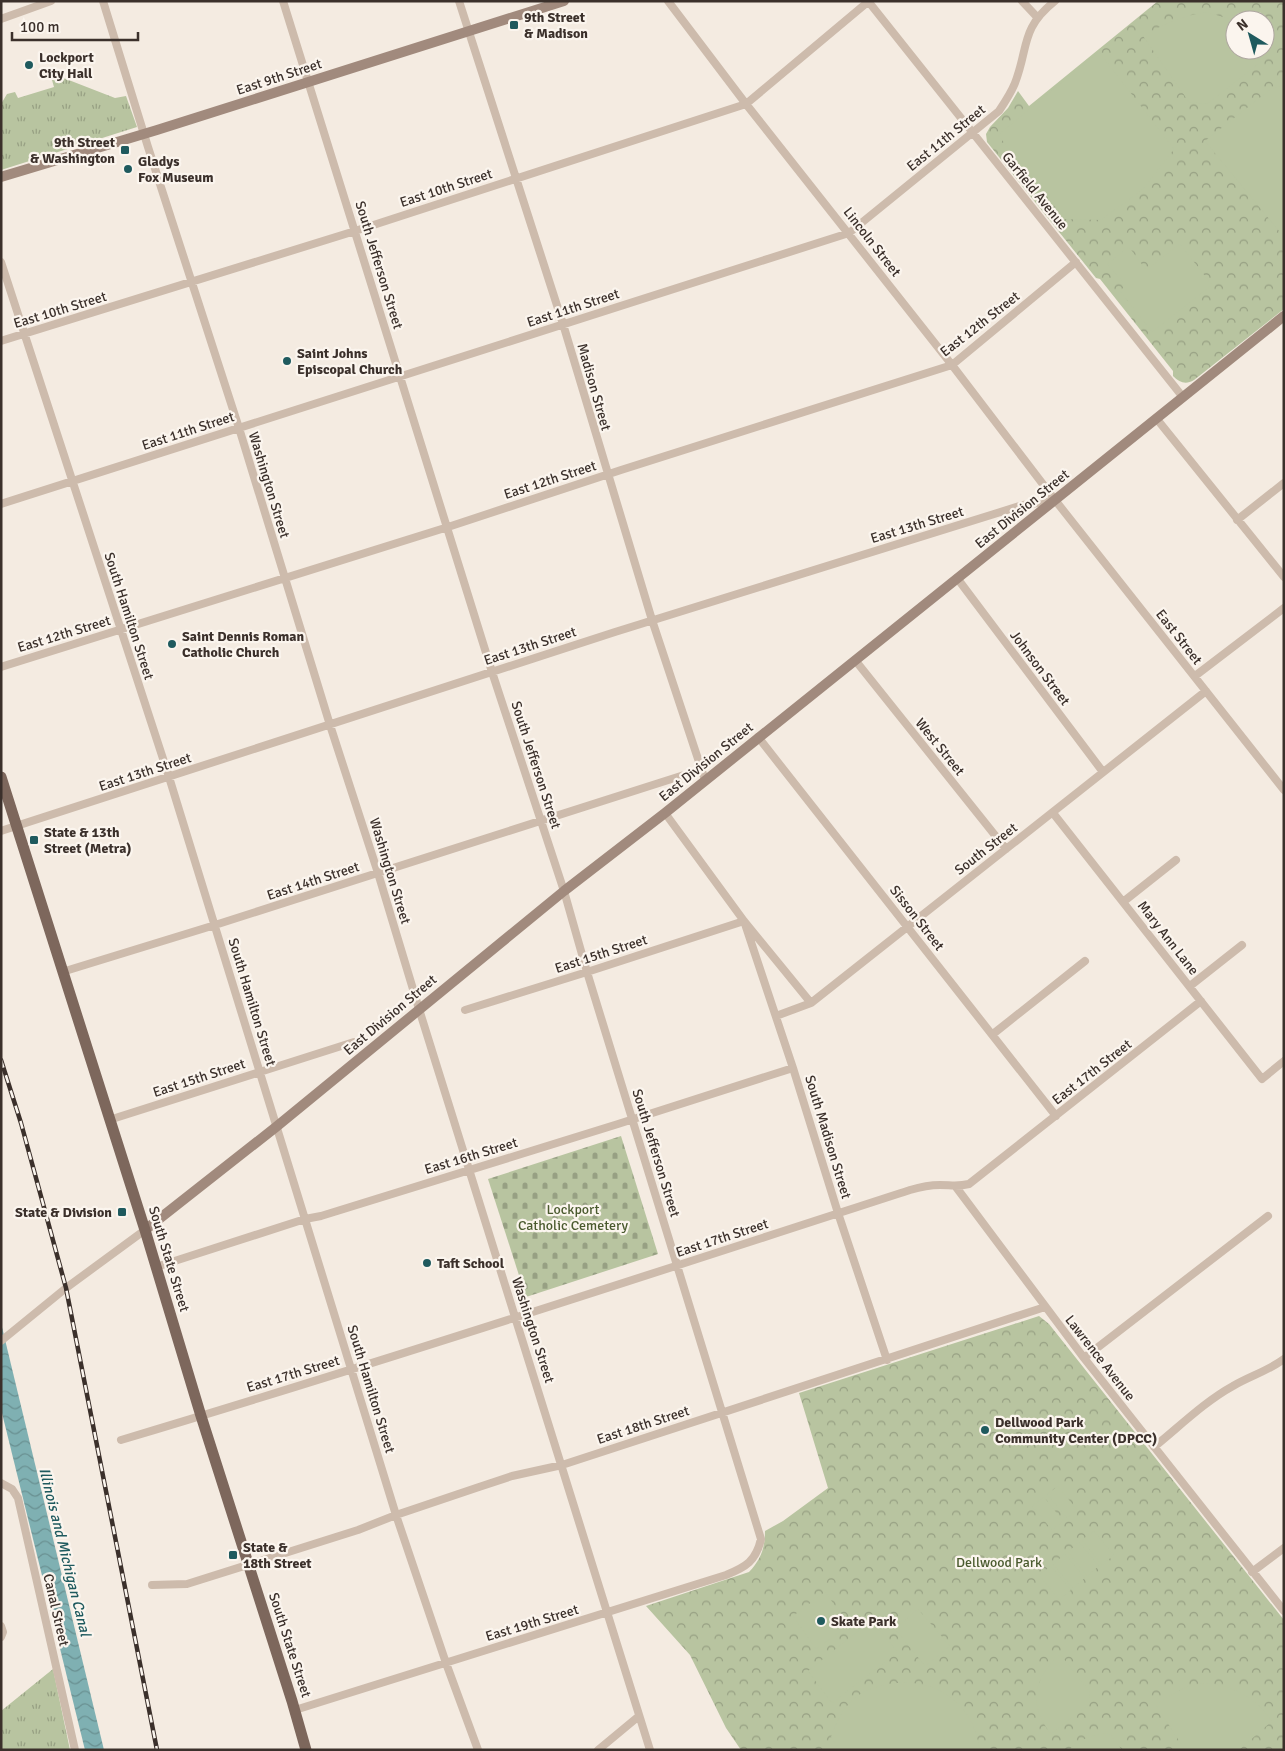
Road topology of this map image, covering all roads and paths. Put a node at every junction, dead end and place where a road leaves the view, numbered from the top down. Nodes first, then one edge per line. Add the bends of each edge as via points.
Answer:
1 (51, 1) edge
2 (103, 1) edge
3 (283, 1) edge
4 (459, 1) edge
5 (564, 1) edge
6 (668, 1) edge
7 (868, 1) edge
8 (1022, 1) edge
9 (1055, 1) edge
10 (1037, 17) junction
11 (1, 19) edge
12 (468, 30) junction
13 (309, 81) junction
14 (746, 104) junction
15 (972, 133) junction
16 (144, 134) junction
17 (1, 177) edge
18 (517, 178) junction
19 (355, 231) junction
20 (849, 232) junction
21 (1, 262) edge
22 (1076, 262) junction
23 (192, 282) junction
24 (1284, 316) edge
25 (563, 324) junction
26 (25, 334) junction
27 (1, 341) edge
28 (952, 365) junction
29 (400, 376) junction
30 (1182, 396) junction
31 (1156, 418) junction
32 (239, 428) junction
33 (607, 475) junction
34 (72, 482) junction
35 (1284, 483) edge
36 (1054, 500) junction
37 (1, 504) edge
38 (1237, 520) junction
39 (448, 527) junction
40 (1284, 577) edge
41 (285, 578) junction
42 (957, 578) junction
43 (1284, 608) edge
44 (652, 620) junction
45 (121, 629) junction
46 (854, 660) junction
47 (1, 667) edge
48 (492, 672) junction
49 (1195, 676) junction
50 (1206, 691) junction
51 (330, 725) junction
52 (758, 737) junction
53 (1103, 772) junction
54 (684, 775) dead end
55 (1, 777) edge
56 (169, 777) junction
57 (705, 780) junction
58 (1284, 790) edge
59 (665, 813) junction
60 (1053, 813) junction
61 (541, 821) junction
62 (17, 827) junction
63 (1, 831) edge
64 (1006, 849) junction
65 (1176, 860) dead end
66 (378, 873) junction
67 (564, 891) junction
68 (1123, 902) junction
69 (744, 921) junction
70 (215, 925) junction
71 (908, 926) junction
72 (1242, 945) dead end
73 (1085, 961) dead end
74 (62, 972) junction
75 (587, 972) junction
76 (1190, 986) junction
77 (1201, 1001) junction
78 (811, 1003) junction
79 (419, 1009) junction
80 (465, 1010) dead end
81 (776, 1016) junction
82 (993, 1034) junction
83 (354, 1042) dead end
84 (1284, 1061) edge
85 (793, 1068) junction
86 (260, 1071) junction
87 (1056, 1116) junction
88 (109, 1120) junction
89 (632, 1120) junction
90 (276, 1127) junction
91 (469, 1170) junction
92 (956, 1187) junction
93 (838, 1213) junction
94 (1268, 1216) dead end
95 (306, 1219) junction
96 (145, 1230) junction
97 (678, 1266) junction
98 (156, 1267) junction
99 (1045, 1307) junction
100 (515, 1316) junction
101 (1, 1341) edge
102 (1084, 1358) junction
103 (1284, 1359) edge
104 (887, 1360) junction
105 (352, 1370) junction
106 (722, 1413) junction
107 (201, 1416) junction
108 (120, 1440) dead end
109 (1154, 1447) junction
110 (562, 1465) junction
111 (1, 1483) edge
112 (396, 1515) junction
113 (761, 1538) joint
114 (1284, 1548) edge
115 (248, 1564) junction
116 (1252, 1572) junction
117 (152, 1585) dead end
118 (1284, 1611) edge
119 (607, 1613) junction
120 (1, 1626) edge
121 (1, 1637) edge
122 (446, 1663) junction
123 (294, 1710) junction
124 (639, 1716) junction
125 (74, 1750) edge
126 (306, 1750) edge
127 (478, 1750) edge
128 (598, 1750) edge
129 (650, 1750) edge

1 - 11 street
2 - 16 street, Washington Street
3 - 13 street, South Jefferson Street
4 - 12 street, Madison Street
5 - 12 street, East 9th Street
6 - 14 street, Lincoln Street
7 - 14 street, East 10th Street
7 - 15 street, Garfield Avenue
8 - 10 street
9 - 10 street, East 11th Street
10 - 15 street, East 11th Street via 1029,30 1015,84 999,111
12 - 13 street, East 9th Street
12 - 18 street, Madison Street
13 - 16 street, East 9th Street
13 - 19 street, South Jefferson Street
14 - 18 street, East 10th Street
14 - 20 street, Lincoln Street
15 - 20 street, East 11th Street
15 - 22 street, Garfield Avenue
16 - 17 street, East 9th Street
16 - 23 street, Washington Street
18 - 19 street, East 10th Street
18 - 25 street, Madison Street
19 - 23 street, East 10th Street
19 - 29 street, South Jefferson Street
20 - 25 street, East 11th Street
20 - 28 street, Lincoln Street
21 - 26 street, South Hamilton Street
22 - 28 street, East 12th Street
22 - 30 street, Garfield Avenue
23 - 26 street, East 10th Street
23 - 32 street, Washington Street
24 - 30 street, East Division Street
25 - 29 street, East 11th Street
25 - 33 street, Madison Street
26 - 27 street, East 10th Street
26 - 34 street, South Hamilton Street
28 - 33 street, East 12th Street
28 - 36 street, Lincoln Street
29 - 32 street, East 11th Street
29 - 39 street, South Jefferson Street
30 - 31 street, East Division Street
31 - 36 street, East Division Street
31 - 38 street
32 - 34 street, East 11th Street
32 - 41 street, Washington Street
33 - 39 street, East 12th Street
33 - 44 street, Madison Street
34 - 37 street, East 11th Street
34 - 45 street, South Hamilton Street
35 - 38 street
36 - 42 street, East Division Street
36 - 44 street, East 13th Street via 1024,505
36 - 49 street, East Street
38 - 40 street
39 - 41 street, East 12th Street
39 - 48 street, South Jefferson Street
41 - 45 street, East 12th Street
41 - 51 street, Washington Street
42 - 46 street, East Division Street
42 - 53 street, Johnson Street
43 - 49 street
44 - 48 street, East 13th Street
44 - 57 street, Madison Street
45 - 47 street, East 12th Street
45 - 56 street, South Hamilton Street
46 - 52 street, East Division Street
46 - 64 street, West Street
48 - 51 street, East 13th Street
48 - 61 street, South Jefferson Street
49 - 50 street, East Street
50 - 53 street, South Street
50 - 58 street, East Street
51 - 56 street, East 13th Street
51 - 66 street, Washington Street
52 - 57 street, East Division Street
52 - 71 street, Sisson Street
53 - 60 street, South Street
54 - 61 street, East 14th Street
55 - 62 main road, South State Street
56 - 62 street, East 13th Street
56 - 70 street, South Hamilton Street
57 - 59 street, East Division Street
59 - 67 street, East Division Street
59 - 69 street
60 - 64 street, South Street
60 - 68 street, Mary Ann Lane
61 - 66 street, East 14th Street
61 - 67 street, South Jefferson Street
62 - 63 street, East 13th Street
62 - 74 main road, South State Street
64 - 71 street, South Street
65 - 68 street
66 - 70 street, East 14th Street
66 - 79 street, Washington Street
67 - 75 street, South Jefferson Street
67 - 79 street, East Division Street
68 - 76 street, Mary Ann Lane
69 - 75 street, East 15th Street
69 - 78 street
69 - 81 street, South Madison Street
70 - 74 street, East 14th Street
70 - 86 street, South Hamilton Street
71 - 78 street, South Street
71 - 82 street, Sisson Street
72 - 76 street
73 - 82 street
74 - 88 main road, South State Street
75 - 80 street, East 15th Street
75 - 89 street, South Jefferson Street
76 - 77 street, Mary Ann Lane
77 - 84 street, Mary Ann Lane via 1262,1079
77 - 87 street, East 17th Street
78 - 81 street, South Street
79 - 90 street, East Division Street
79 - 91 street, Washington Street
81 - 85 street, South Madison Street
82 - 87 street, Sisson Street
83 - 86 street, East 15th Street
85 - 89 street, East 16th Street
85 - 93 street, South Madison Street
86 - 88 street, East 15th Street
86 - 90 street, South Hamilton Street
87 - 92 street, East 17th Street via 969,1184
88 - 96 main road, South State Street
89 - 91 street, East 16th Street
89 - 97 street, South Jefferson Street
90 - 95 street, South Hamilton Street
90 - 96 street, East Division Street
91 - 95 street, East 16th Street
91 - 100 street, Washington Street
92 - 93 street, East 17th Street via 923,1186
92 - 99 street, Lawrence Avenue
93 - 97 street, East 17th Street
93 - 104 street, South Madison Street
94 - 102 street
95 - 98 street, East 16th Street
95 - 105 street, South Hamilton Street
96 - 98 main road, South State Street
96 - 101 street
97 - 100 street, East 17th Street
97 - 106 street, South Jefferson Street
98 - 107 main road, South State Street
99 - 102 street, Lawrence Avenue
99 - 104 street, East 18th Street
100 - 105 street, East 17th Street
100 - 110 street, Washington Street
102 - 109 street, Lawrence Avenue
103 - 109 street via 1218,1396
104 - 106 street, East 18th Street
105 - 107 street, East 17th Street
105 - 112 street, South Hamilton Street
106 - 110 street, East 18th Street
106 - 113 street, South Jefferson Street
107 - 108 street, East 17th Street
107 - 115 main road, South State Street
109 - 116 street, Lawrence Avenue
110 - 112 street, East 18th Street via 504,1479
110 - 119 street, Washington Street
111 - 125 street, Canal Street via 12,1489 18,1498
112 - 115 street, East 18th Street
112 - 122 street, South Hamilton Street
113 - 119 street, East 19th Street via 752,1560 738,1570
114 - 116 street
115 - 117 street, East 18th Street via 187,1584
115 - 123 main road, South State Street
116 - 118 street, Lawrence Avenue
119 - 122 street, East 19th Street
119 - 124 street, Washington Street
120 - 121 street
122 - 123 street, East 19th Street
122 - 127 street, South Hamilton Street
123 - 126 main road, South State Street
124 - 128 street
124 - 129 street, Washington Street

